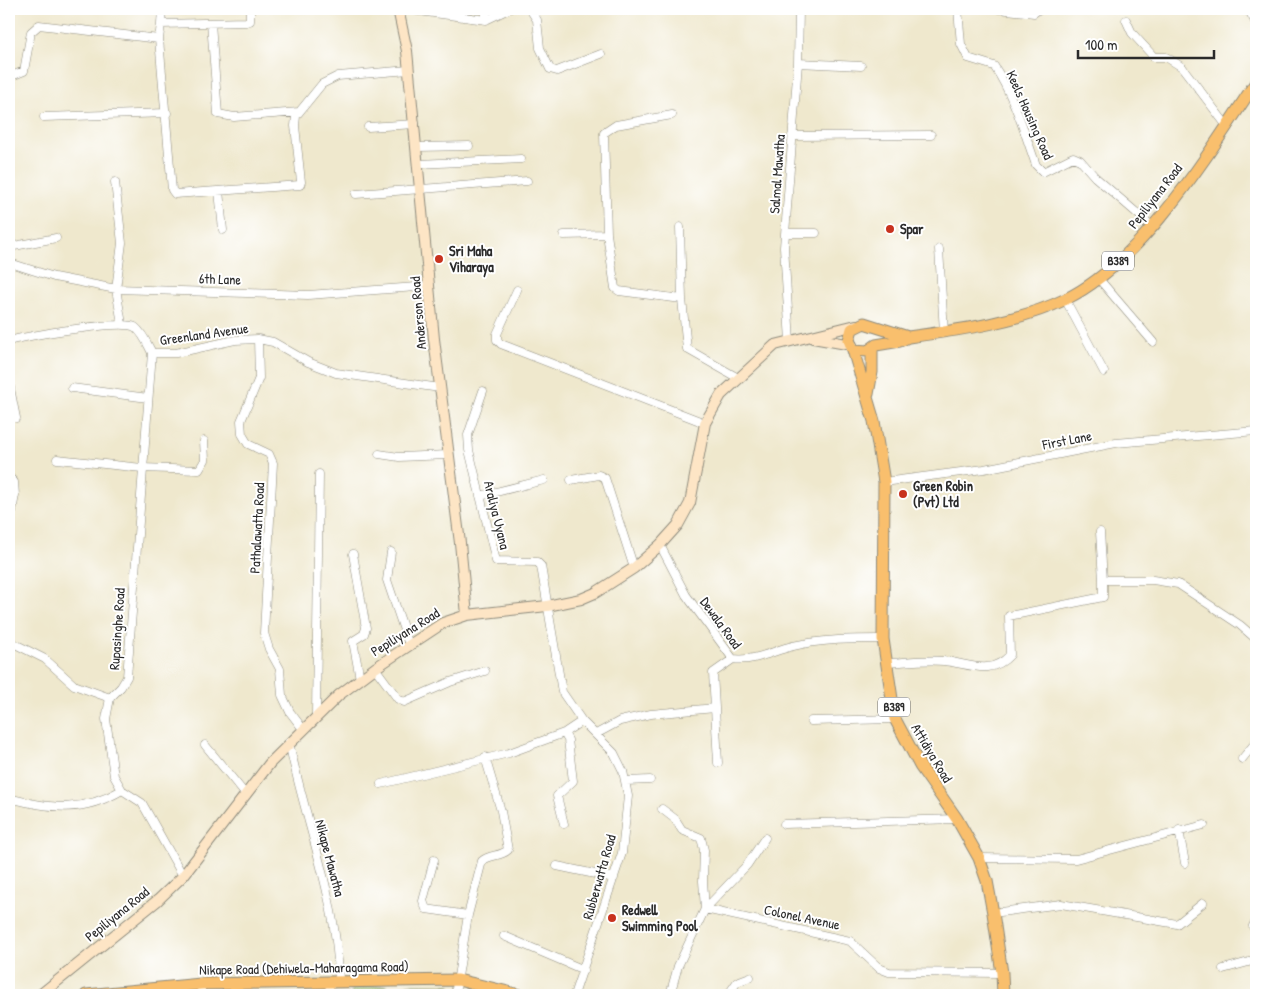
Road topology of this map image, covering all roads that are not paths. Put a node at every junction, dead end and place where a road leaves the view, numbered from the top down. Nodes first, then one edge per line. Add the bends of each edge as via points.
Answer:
1 (162, 9) edge
2 (250, 9) edge
3 (398, 9) edge
4 (404, 9) edge
5 (486, 9) edge
6 (509, 9) edge
7 (530, 9) edge
8 (798, 9) edge
9 (958, 9) edge
10 (998, 9) edge
11 (1038, 9) edge
12 (1248, 9) edge
13 (486, 20) junction
14 (1126, 20) dead end
15 (1256, 22) edge
16 (211, 23) junction
17 (161, 24) junction
18 (160, 39) junction
19 (601, 54) dead end
20 (798, 62) junction
21 (861, 66) dead end
22 (409, 70) junction
23 (9, 77) edge
24 (1256, 82) edge
25 (167, 112) junction
26 (299, 112) junction
27 (672, 115) dead end
28 (44, 117) dead end
29 (415, 124) junction
30 (1227, 126) junction
31 (368, 127) dead end
32 (931, 135) dead end
33 (792, 136) junction
34 (469, 146) dead end
35 (418, 147) junction
36 (521, 160) dead end
37 (418, 164) junction
38 (527, 181) dead end
39 (115, 182) dead end
40 (420, 189) junction
41 (219, 191) junction
42 (356, 194) dead end
43 (680, 227) dead end
44 (1152, 228) junction
45 (223, 230) dead end
46 (786, 233) junction
47 (816, 233) dead end
48 (607, 234) junction
49 (564, 235) dead end
50 (56, 238) dead end
51 (9, 247) edge
52 (939, 249) dead end
53 (12, 264) dead end
54 (1099, 279) junction
55 (430, 286) junction
56 (116, 289) junction
57 (517, 290) dead end
58 (682, 299) junction
59 (1065, 299) junction
60 (122, 324) junction
61 (856, 325) junction
62 (871, 325) junction
63 (944, 332) junction
64 (908, 337) junction
65 (258, 338) junction
66 (807, 338) junction
67 (9, 341) edge
68 (790, 341) junction
69 (1153, 342) dead end
70 (874, 347) junction
71 (852, 348) junction
72 (152, 353) junction
73 (1104, 372) dead end
74 (738, 378) junction
75 (9, 383) edge
76 (72, 388) dead end
77 (440, 388) junction
78 (483, 391) dead end
79 (868, 396) junction
80 (148, 398) junction
81 (16, 418) dead end
82 (704, 423) junction
83 (1256, 431) edge
84 (204, 441) dead end
85 (379, 454) dead end
86 (448, 455) junction
87 (57, 459) dead end
88 (142, 468) junction
89 (319, 474) dead end
90 (9, 477) edge
91 (544, 480) dead end
92 (571, 480) dead end
93 (884, 482) junction
94 (480, 496) junction
95 (9, 528) edge
96 (1100, 532) dead end
97 (660, 545) junction
98 (391, 552) dead end
99 (353, 554) dead end
100 (634, 568) junction
101 (1103, 580) junction
102 (547, 606) junction
103 (467, 615) junction
104 (883, 639) junction
105 (1256, 639) edge
106 (9, 641) edge
107 (409, 645) junction
108 (733, 660) junction
109 (888, 663) junction
110 (375, 668) junction
111 (485, 671) dead end
112 (360, 679) junction
113 (110, 698) junction
114 (714, 708) junction
115 (316, 716) junction
116 (895, 719) junction
117 (582, 721) junction
118 (811, 721) dead end
119 (302, 729) junction
120 (564, 733) junction
121 (596, 734) junction
122 (290, 742) junction
123 (1256, 742) edge
124 (205, 745) dead end
125 (485, 758) junction
126 (1242, 759) dead end
127 (718, 763) dead end
128 (650, 780) dead end
129 (626, 781) junction
130 (380, 784) dead end
131 (122, 790) junction
132 (246, 794) junction
133 (10, 798) edge
134 (662, 809) dead end
135 (9, 812) edge
136 (957, 819) junction
137 (564, 824) dead end
138 (784, 824) dead end
139 (1204, 825) dead end
140 (1179, 830) junction
141 (765, 838) dead end
142 (979, 858) junction
143 (434, 860) dead end
144 (1185, 863) dead end
145 (557, 866) dead end
146 (183, 876) junction
147 (614, 878) junction
148 (1203, 903) dead end
149 (705, 909) junction
150 (993, 913) junction
151 (468, 915) junction
152 (1256, 920) edge
153 (1256, 933) edge
154 (504, 936) dead end
155 (1256, 960) edge
156 (1223, 969) dead end
157 (584, 970) junction
158 (1002, 974) junction
159 (750, 978) dead end
160 (458, 980) junction
161 (335, 981) junction
162 (201, 990) edge
163 (126, 993) edge
164 (40, 995) edge
165 (93, 995) edge
166 (329, 995) edge
167 (455, 995) edge
168 (520, 995) edge
169 (574, 995) edge
170 (670, 995) edge
171 (728, 995) edge
172 (1002, 995) edge

1 - 17 street
2 - 16 street via 250,21
3 - 22 main road, Anderson Road
4 - 13 street
5 - 13 street
6 - 13 street
7 - 19 street via 537,20 540,48 550,69 557,71
8 - 20 street, Salmal Mawatha
9 - 44 street, Keels Housing Road via 961,44 968,58 994,66 1002,77 1036,165 1042,172 1073,157 1080,160
10 - 11 street via 1034,13
12 - 15 street
14 - 30 street via 1132,33 1154,57 1166,57 1182,67
16 - 17 street
16 - 26 street via 218,114 234,117
17 - 18 street
18 - 23 street via 40,25 31,32 24,71
18 - 25 street
20 - 21 street
20 - 33 street, Salmal Mawatha
22 - 26 street via 338,76 322,84
22 - 29 main road, Anderson Road
24 - 30 main road, Pepiliyana Road / B389
25 - 28 street
25 - 41 street via 172,190 175,194
26 - 41 street via 295,126 300,185
27 - 48 street via 616,125 604,133
29 - 31 street
29 - 35 main road, Anderson Road
30 - 44 main road, Pepiliyana Road / B389
32 - 33 street
33 - 46 street, Salmal Mawatha
34 - 35 street
35 - 37 main road, Anderson Road
36 - 37 street
37 - 40 main road, Anderson Road
38 - 40 street
39 - 56 street via 122,243
40 - 42 street
40 - 55 main road, Anderson Road
41 - 45 street
43 - 58 street
44 - 54 main road, Pepiliyana Road / B389
46 - 47 street
46 - 68 street, Salmal Mawatha via 784,247
48 - 49 street
48 - 58 street via 615,288
50 - 51 street
52 - 63 street
53 - 56 street, 6th Lane via 54,277
54 - 59 main road, Pepiliyana Road / B389
54 - 69 street
55 - 56 street, 6th Lane via 308,295
55 - 77 main road, Anderson Road
56 - 60 street
57 - 82 street via 497,334 501,344
58 - 74 street via 687,349
59 - 63 main road, Pepiliyana Road / B389 via 1010,318
59 - 73 street
60 - 67 street via 58,331
60 - 72 street, Greenland Avenue via 134,327
61 - 62 main road
61 - 66 main road
61 - 71 main road via 849,340
62 - 64 main road, B389
62 - 70 main road via 878,340
63 - 64 main road, Pepiliyana Road / B389
64 - 70 main road, B389
65 - 72 street, Greenland Avenue via 176,353
65 - 77 street, Greenland Avenue via 274,342 308,362 336,373
65 - 119 street, Pathalawatta Road via 259,378 241,421 242,434 248,444 269,454 273,463 264,633 280,670 282,695
66 - 68 main road, Pepiliyana Road
66 - 71 main road via 829,340
68 - 74 main road, Pepiliyana Road via 775,345
70 - 71 main road via 860,352
70 - 79 main road, B389
71 - 79 main road, B389
72 - 80 street, Rupasinghe Road
74 - 82 main road, Pepiliyana Road via 721,395
75 - 81 street
76 - 80 street
77 - 86 main road, Anderson Road
78 - 94 street, Araliya Uyana via 468,435
79 - 93 main road, Attidiya Road / B389
80 - 88 street, Rupasinghe Road
82 - 97 main road, Pepiliyana Road via 690,503 678,525
83 - 93 street, First Lane via 1116,443 984,469
84 - 88 street via 205,460 198,470
85 - 86 street via 399,457
86 - 103 main road, Anderson Road
87 - 88 street
88 - 113 street, Rupasinghe Road via 127,677
89 - 115 street
90 - 95 street via 14,482 15,495
91 - 94 street
92 - 100 street via 599,475 605,478
93 - 104 main road, Attidiya Road / B389
94 - 102 street, Araliya Uyana via 496,561 537,562 541,566
96 - 101 street
97 - 100 main road, Pepiliyana Road
97 - 108 street, Dewala Road via 686,595
98 - 107 street via 388,580
99 - 112 street via 366,628 364,634 353,641
100 - 102 main road, Pepiliyana Road via 588,596
101 - 105 street via 1153,580 1178,584
101 - 109 street via 1103,597 1009,616 1010,655 992,667 963,666 945,661
102 - 103 main road, Pepiliyana Road
102 - 117 street, Rubberwatta Road via 562,692
103 - 107 main road, Pepiliyana Road via 443,623
104 - 108 street, Dewala Road via 842,639 793,646 746,661
104 - 109 main road, Attidiya Road / B389
106 - 113 street via 45,659 74,685
107 - 110 main road, Pepiliyana Road
108 - 114 street via 713,674
109 - 116 main road, Attidiya Road / B389
110 - 111 street via 398,700 404,702
110 - 112 main road, Pepiliyana Road
112 - 115 main road, Pepiliyana Road
113 - 131 street via 107,736 114,776
114 - 121 street via 651,714 620,721
114 - 127 street
115 - 119 main road, Pepiliyana Road
116 - 118 street
116 - 136 main road, Attidiya Road / B389 via 920,766
117 - 120 street
117 - 121 street, Rubberwatta Road
119 - 122 main road, Pepiliyana Road
120 - 125 street
120 - 137 street via 568,740 573,781 558,796
121 - 129 street, Rubberwatta Road via 614,753
122 - 132 main road, Pepiliyana Road
122 - 161 street, Nikape Mawatha via 337,932
123 - 126 street
124 - 132 street
125 - 130 street
125 - 151 street via 501,811 508,850 482,861
128 - 129 street
129 - 147 street, Rubberwatta Road via 627,814 622,853
131 - 133 street via 88,804 68,808
131 - 146 street via 142,804
132 - 146 main road, Pepiliyana Road
133 - 135 street
134 - 149 street via 675,819 682,830 701,838 704,844
136 - 138 street
136 - 142 main road, Attidiya Road / B389
139 - 140 street
140 - 142 street via 1076,859
140 - 144 street
141 - 149 street via 747,865
142 - 150 main road, Attidiya Road / B389
143 - 151 street via 424,906 426,909
145 - 147 street
146 - 164 main road, Pepiliyana Road
147 - 157 street, Rubberwatta Road
148 - 150 street via 1177,924 1061,904
149 - 158 street, Colonel Avenue via 850,941 879,968 889,972
149 - 170 street via 678,966
150 - 158 main road, Attidiya Road / B389
151 - 160 street
152 - 153 street via 1253,926
154 - 157 street
155 - 156 street
157 - 169 street, Rubberwatta Road
158 - 172 main road, Attidiya Road / B389
159 - 171 street via 737,982
160 - 161 main road, Nikape Road (Dehiwela-Maharagama Road)
160 - 167 street
160 - 168 main road, Nikape Road (Dehiwela-Maharagama Road)
161 - 162 main road, Nikape Road (Dehiwela-Maharagama Road)
161 - 166 street, Nikape Mawatha
162 - 163 main road, Nikape Road (Dehiwela-Maharagama Road)
163 - 165 main road, Nikape Road (Dehiwela-Maharagama Road)

